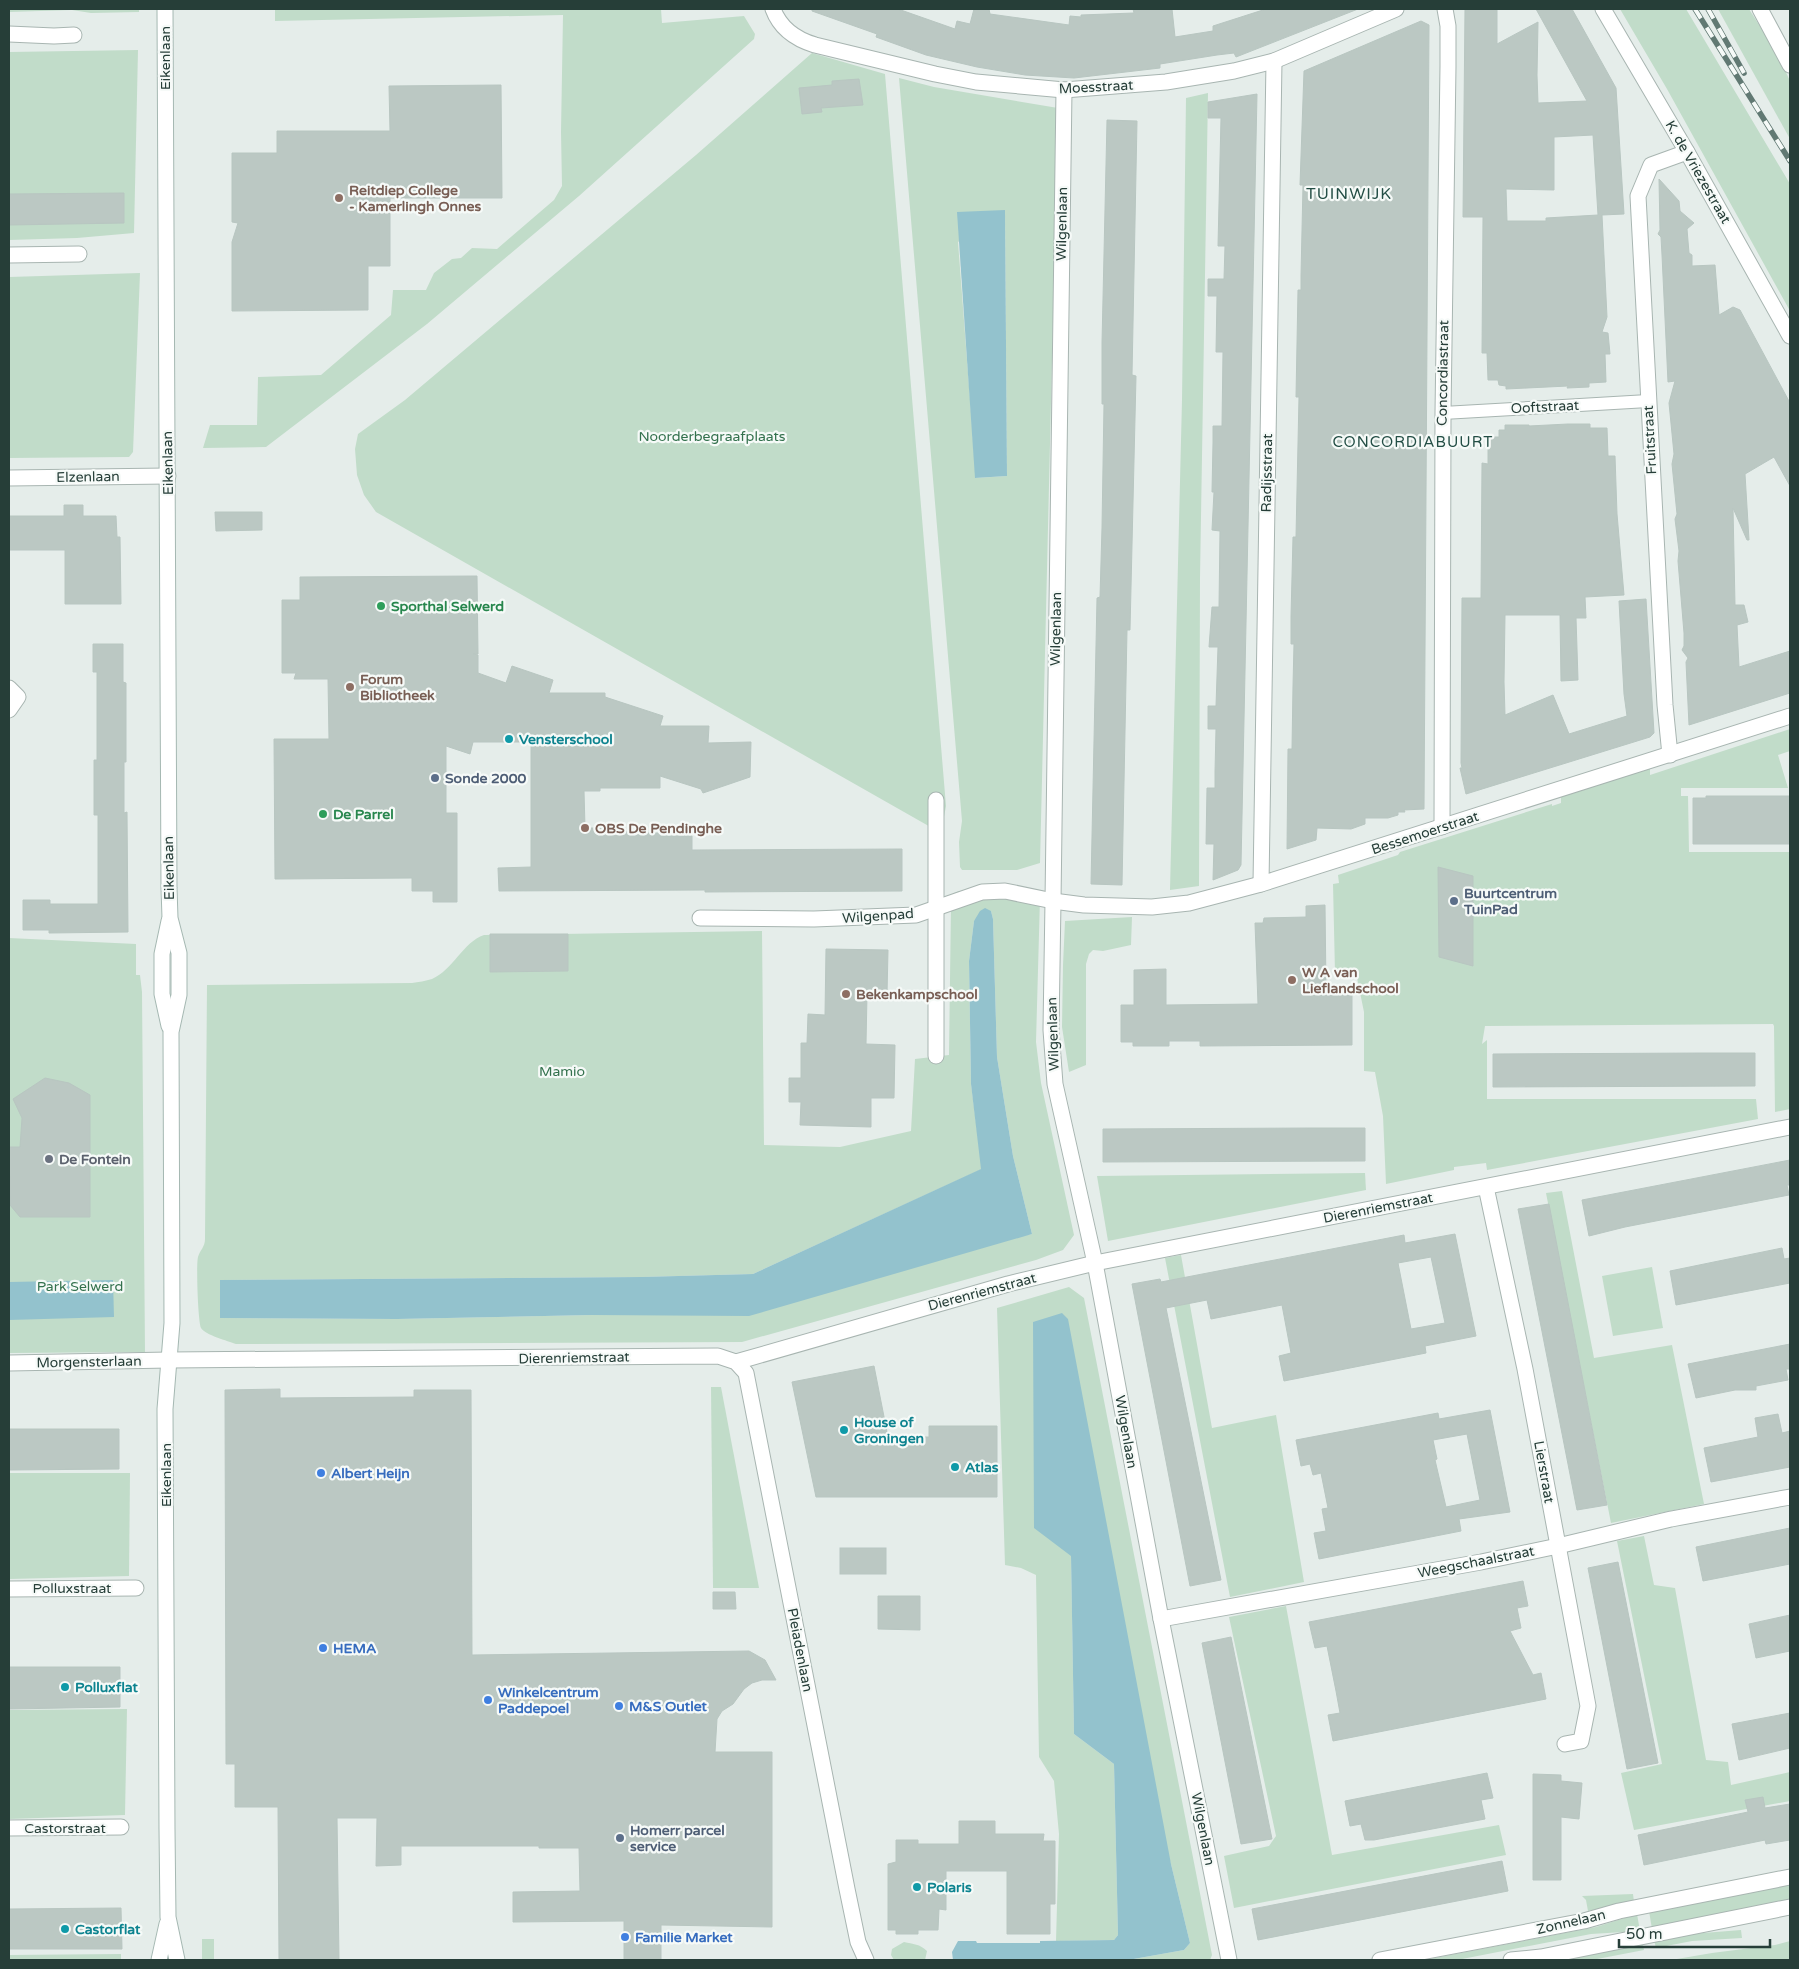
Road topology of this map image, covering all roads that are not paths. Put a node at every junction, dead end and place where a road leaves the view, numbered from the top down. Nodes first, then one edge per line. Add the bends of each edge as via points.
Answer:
1 (165, 9) edge
2 (773, 9) edge
3 (1396, 9) edge
4 (1445, 9) edge
5 (1603, 9) edge
6 (1760, 9) edge
7 (9, 34) edge
8 (74, 34) dead end
9 (1274, 61) junction
10 (1790, 65) edge
11 (1064, 90) junction
12 (1687, 152) junction
13 (9, 254) edge
14 (79, 254) dead end
15 (1790, 336) edge
16 (1648, 401) junction
17 (1442, 413) junction
18 (168, 476) junction
19 (9, 478) edge
20 (9, 688) edge
21 (9, 710) edge
22 (1790, 716) edge
23 (1670, 755) junction
24 (936, 800) dead end
25 (1442, 827) junction
26 (1261, 884) junction
27 (1053, 901) junction
28 (937, 908) junction
29 (700, 918) dead end
30 (936, 1056) dead end
31 (1790, 1127) edge
32 (1486, 1187) junction
33 (1094, 1263) junction
34 (169, 1360) junction
35 (736, 1362) junction
36 (9, 1363) edge
37 (1790, 1497) edge
38 (1558, 1546) junction
39 (136, 1588) dead end
40 (9, 1589) edge
41 (1161, 1619) junction
42 (1565, 1744) dead end
43 (9, 1828) edge
44 (121, 1828) dead end
45 (1790, 1877) edge
46 (1790, 1906) edge
47 (168, 1917) junction
48 (858, 1942) junction
49 (158, 1960) edge
50 (177, 1960) edge
51 (854, 1960) edge
52 (866, 1960) edge
53 (1229, 1960) edge
54 (1380, 1960) edge
55 (1511, 1960) edge

1 - 18 street, Eikenlaan
2 - 11 street, Moesstraat via 783,28 815,45 976,82
3 - 9 street, Moesstraat
4 - 17 street, Concordiastraat via 1448,66
5 - 12 street, K. de Vriezestraat
6 - 10 street
7 - 8 street
9 - 11 street, Moesstraat via 1166,82
9 - 26 street, Radijsstraat
11 - 27 street, Wilgenlaan
12 - 15 street, K. de Vriezestraat
12 - 16 street, Fruitstraat via 1651,164 1638,196
13 - 14 street
16 - 17 street, Ooftstraat
16 - 23 street, Fruitstraat
17 - 25 street, Concordiastraat
18 - 19 street, Elzenlaan
18 - 34 street, Eikenlaan via 170,918 179,953 179,995 171,1032 172,1323
20 - 21 street via 18,697
22 - 23 street, Bessemoerstraat
23 - 25 street, Bessemoerstraat
24 - 28 street
25 - 26 street, Bessemoerstraat
26 - 27 street, Bessemoerstraat via 1189,902 1152,907
27 - 28 street, Wilgenpad via 1005,891 982,892
27 - 33 street, Wilgenlaan via 1055,1084
28 - 29 street, Wilgenpad via 884,917
28 - 30 street
31 - 32 street, Dierenriemstraat
32 - 33 street, Dierenriemstraat
32 - 38 street, Lierstraat
33 - 35 street, Dierenriemstraat via 1008,1284
33 - 41 street, Wilgenlaan
34 - 35 street, Dierenriemstraat via 718,1356
34 - 36 street, Morgensterlaan
34 - 47 street, Eikenlaan via 165,1409
35 - 48 street, Pleiadenlaan via 746,1372
37 - 38 street, Weegschaalstraat via 1671,1519
38 - 41 street, Weegschaalstraat
38 - 42 street, Lierstraat via 1588,1706 1581,1741
39 - 40 street, Polluxstraat
41 - 53 street, Wilgenlaan
43 - 44 street, Castorstraat
45 - 54 street, Zonnelaan
46 - 55 street, Zonnelaan via 1541,1957
47 - 49 street, Eikenlaan
47 - 50 street, Eikenlaan
48 - 51 street, Pleiadenlaan
48 - 52 street, Pleiadenlaan

